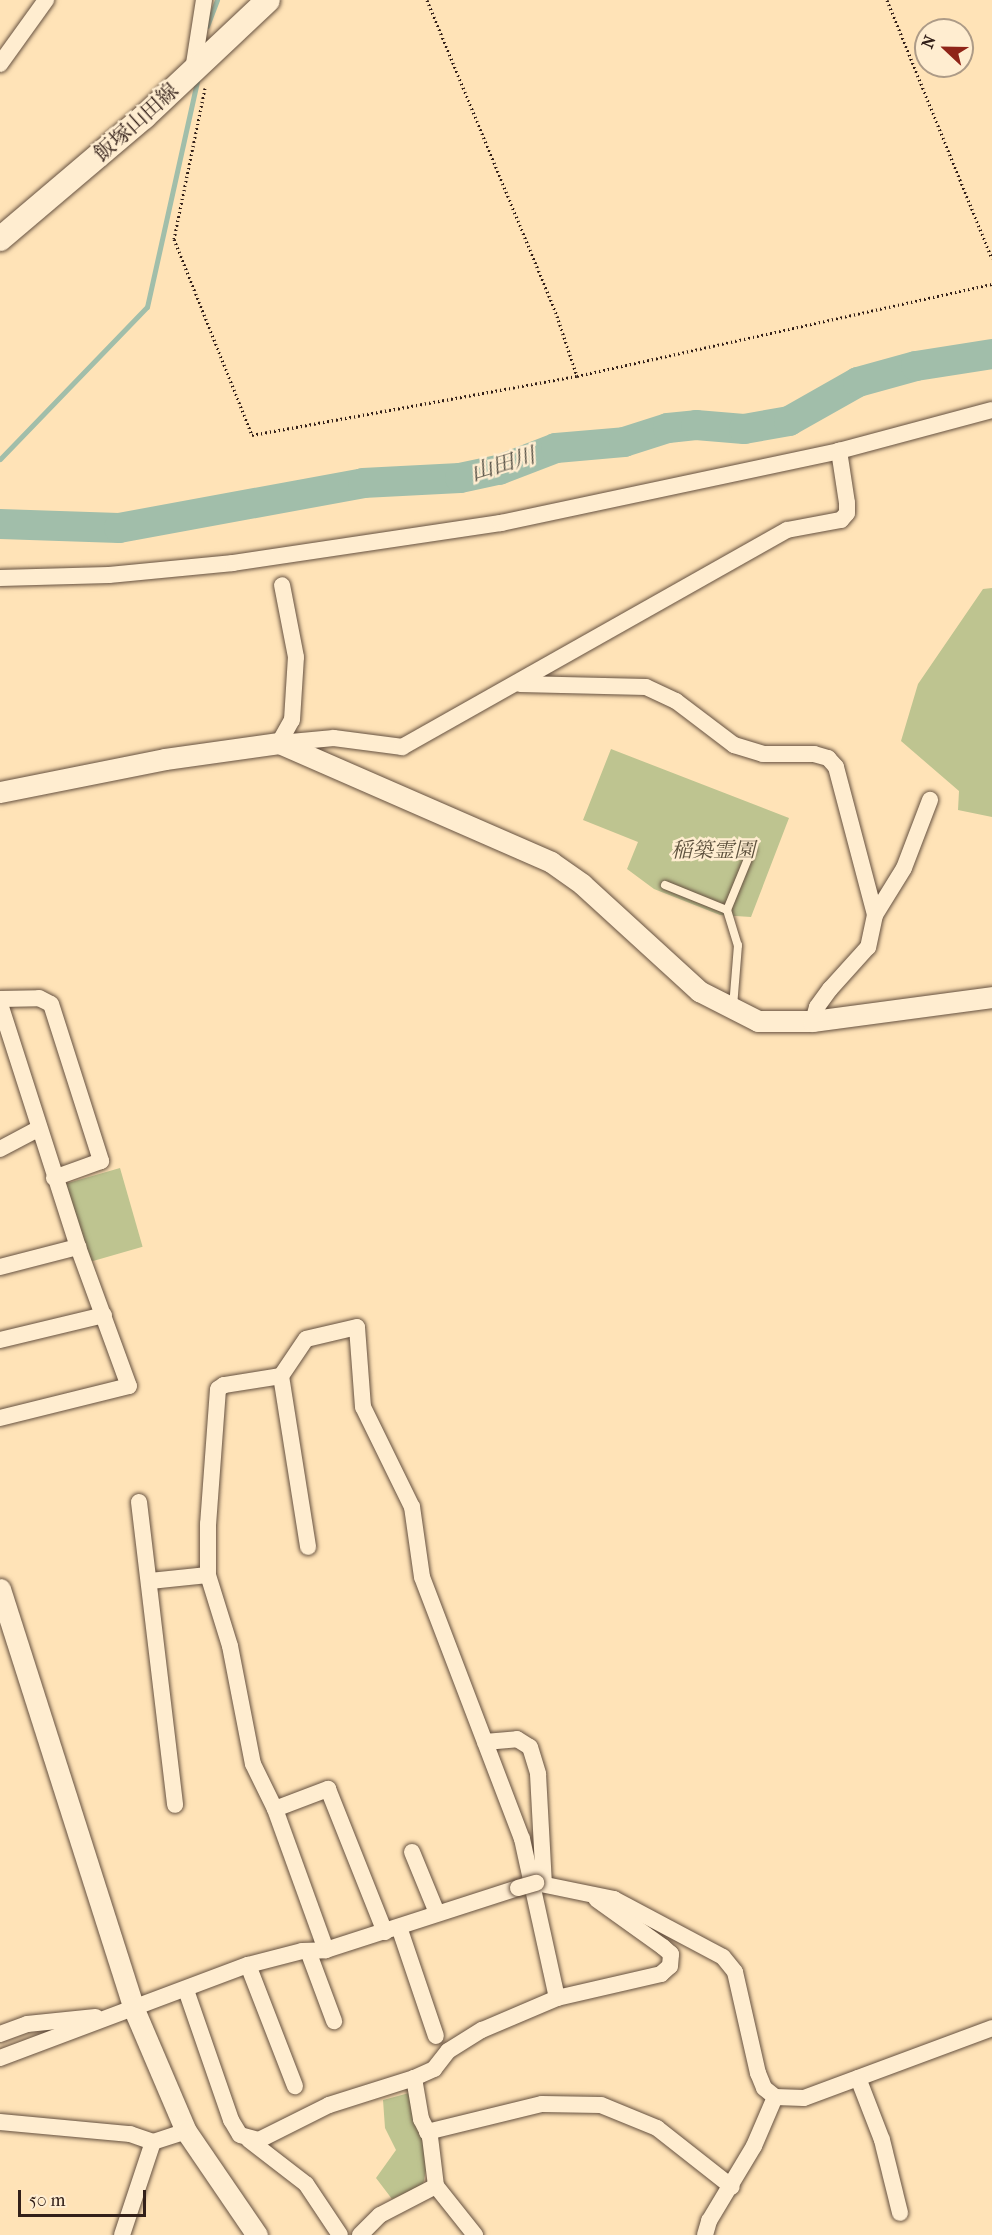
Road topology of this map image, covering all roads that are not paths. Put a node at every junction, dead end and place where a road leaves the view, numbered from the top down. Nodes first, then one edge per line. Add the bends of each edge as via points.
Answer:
1 (46, 0) edge
2 (204, 0) edge
3 (268, 0) edge
4 (0, 64) edge
5 (200, 78) junction
6 (0, 239) edge
7 (992, 410) edge
8 (839, 451) junction
9 (0, 578) edge
10 (282, 585) dead end
11 (519, 684) junction
12 (279, 743) junction
13 (0, 792) edge
14 (930, 801) dead end
15 (752, 849) dead end
16 (665, 885) dead end
17 (727, 910) junction
18 (875, 915) junction
19 (992, 997) edge
20 (0, 999) edge
21 (0, 1004) edge
22 (733, 1010) junction
23 (813, 1021) junction
24 (38, 1129) junction
25 (0, 1149) edge
26 (54, 1178) junction
27 (78, 1247) junction
28 (0, 1268) edge
29 (104, 1315) junction
30 (0, 1340) edge
31 (281, 1376) junction
32 (0, 1418) edge
33 (138, 1502) dead end
34 (308, 1547) dead end
35 (208, 1575) junction
36 (150, 1581) junction
37 (0, 1588) edge
38 (485, 1742) junction
39 (175, 1805) dead end
40 (275, 1809) junction
41 (412, 1852) dead end
42 (540, 1883) junction
43 (583, 1891) junction
44 (436, 1913) junction
45 (392, 1929) junction
46 (326, 1950) junction
47 (308, 1951) junction
48 (248, 1965) junction
49 (186, 1990) junction
50 (557, 1998) junction
51 (133, 2007) junction
52 (112, 2016) junction
53 (333, 2021) dead end
54 (992, 2028) edge
55 (0, 2034) edge
56 (436, 2036) dead end
57 (0, 2058) edge
58 (414, 2078) junction
59 (858, 2078) junction
60 (295, 2086) dead end
61 (775, 2097) junction
62 (0, 2122) edge
63 (186, 2131) junction
64 (427, 2132) junction
65 (249, 2140) junction
66 (153, 2142) junction
67 (436, 2186) junction
68 (732, 2187) junction
69 (900, 2213) dead end
70 (122, 2235) edge
71 (257, 2235) edge
72 (340, 2235) edge
73 (360, 2235) edge
74 (476, 2235) edge
75 (705, 2235) edge

1 - 4 street
2 - 5 street
3 - 5 main road, 飯塚山田線
5 - 6 main road, 飯塚山田線 via 144,117
7 - 8 street
8 - 9 street via 501,523 233,563 109,575
8 - 11 street via 847,503 847,513 841,520 787,530
10 - 12 street via 296,657 292,720
11 - 12 street via 402,747 333,738
11 - 18 street via 646,687 676,701 734,745 763,754 828,758 837,767
12 - 13 street via 165,759
12 - 22 street via 551,862 582,884 699,991
14 - 18 street via 904,868
15 - 17 lane
16 - 17 lane
17 - 22 lane via 738,945
18 - 23 street via 868,947 830,988
19 - 23 street
20 - 26 street via 39,998 51,1004 101,1161
21 - 24 street
22 - 23 street via 758,1021
24 - 25 street
24 - 26 street
26 - 27 street
27 - 28 street
27 - 29 street
29 - 30 street
29 - 32 street via 129,1386
31 - 34 street
31 - 35 street via 218,1389
31 - 38 street via 306,1339 357,1327 363,1407 412,1507 422,1577
33 - 36 street
35 - 36 street
35 - 40 street via 230,1646 253,1764
36 - 39 street
37 - 51 street
38 - 42 street via 517,1739 530,1747 538,1774
38 - 50 street via 522,1839
40 - 45 street via 328,1789
40 - 46 street
41 - 44 street
42 - 43 street
42 - 44 street, bridge
43 - 50 street via 663,1947 672,1959 661,1974
43 - 61 street via 614,1899 723,1957 735,1971 758,2073 764,2088
44 - 45 street
45 - 46 street
45 - 56 street
46 - 47 street
47 - 48 street
47 - 53 street
48 - 49 street
48 - 60 street
49 - 51 street
49 - 65 street via 231,2120 240,2135
50 - 58 street via 482,2031 448,2051 434,2069
51 - 52 street
51 - 63 street
52 - 55 street via 27,2024
52 - 57 street
54 - 59 street
58 - 64 street
58 - 65 street via 329,2105 259,2140
59 - 61 street via 804,2098
59 - 69 street via 882,2140
61 - 68 street
62 - 66 street via 130,2134
63 - 66 street
63 - 71 street
64 - 67 street
64 - 68 street via 542,2104 601,2104 657,2128
65 - 72 street via 306,2184
66 - 70 street
67 - 73 street via 380,2215
67 - 74 street
68 - 75 street via 709,2221

